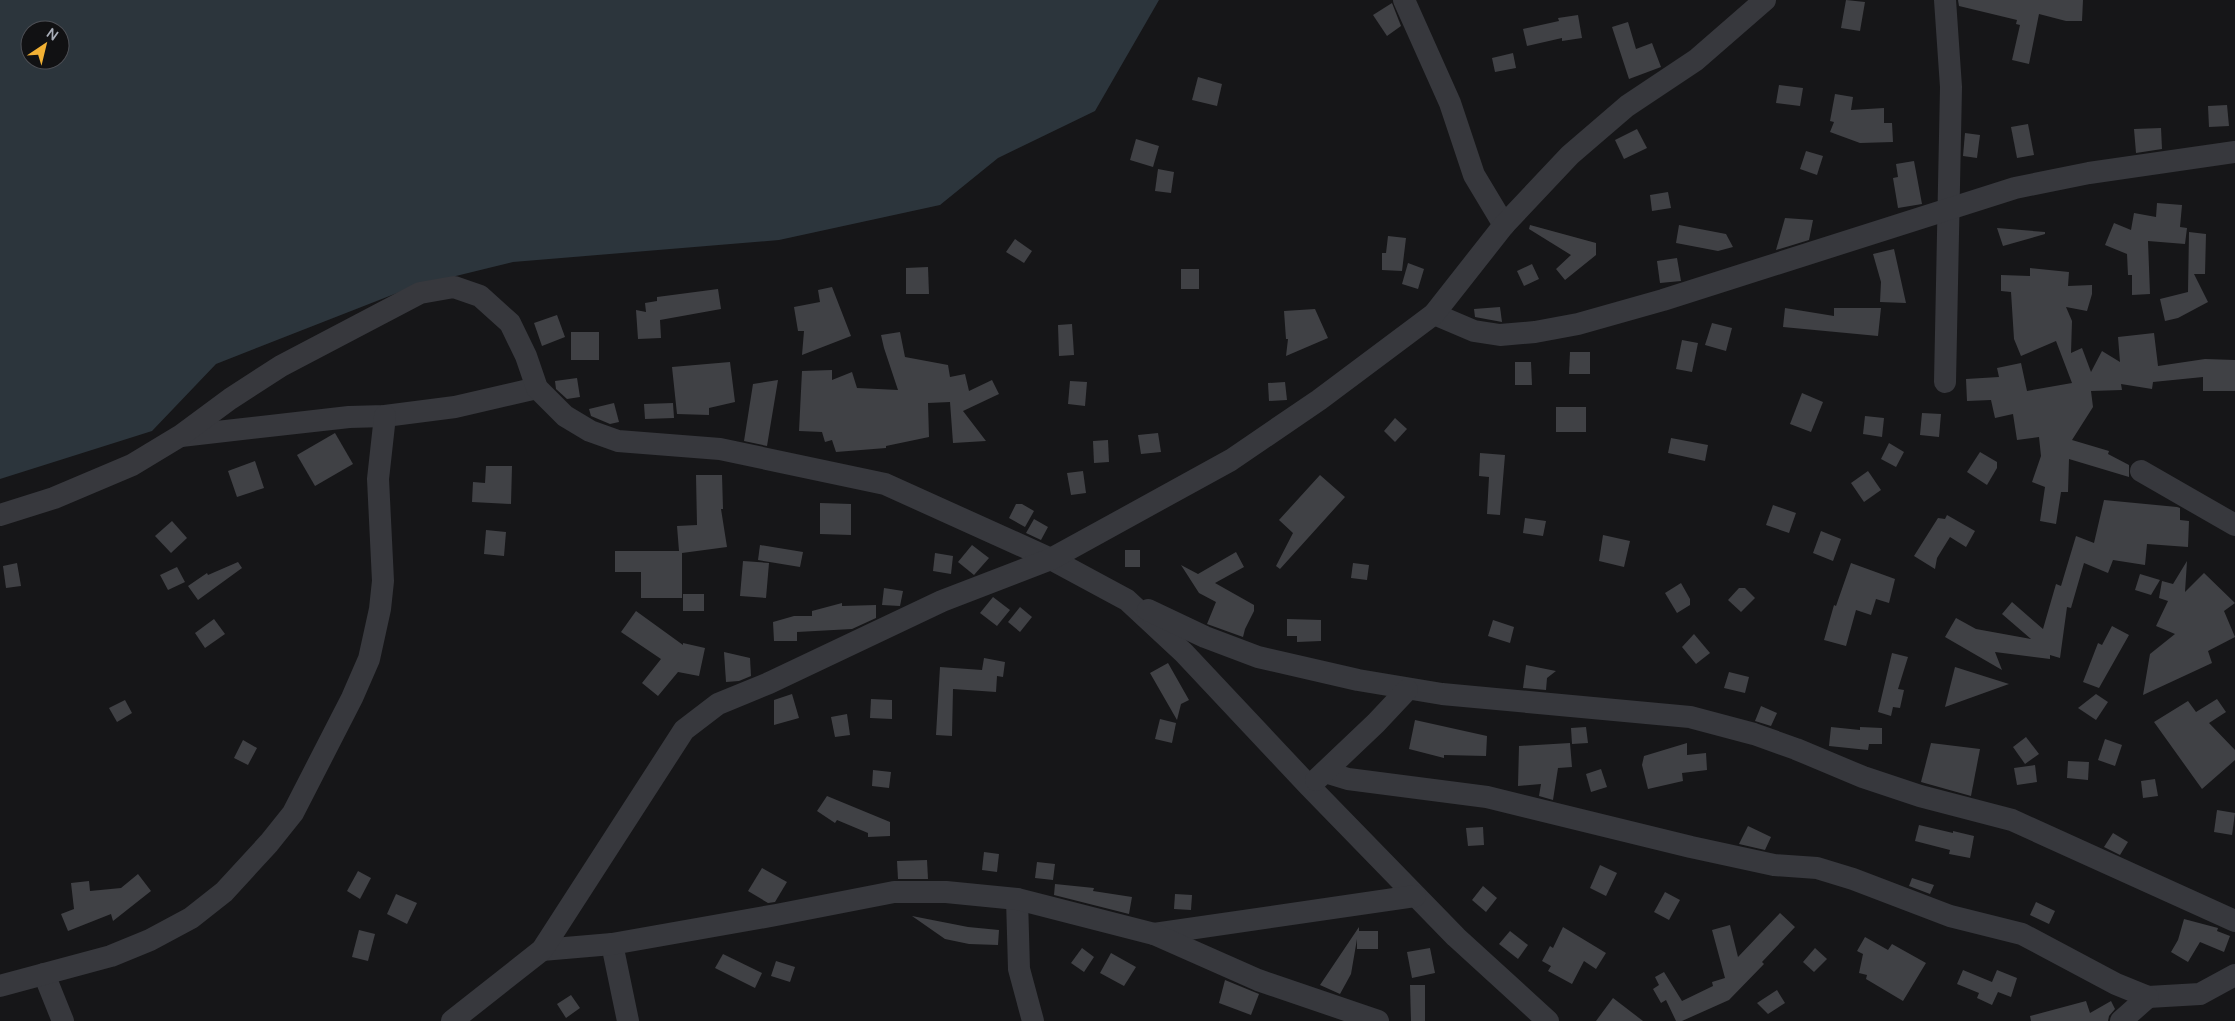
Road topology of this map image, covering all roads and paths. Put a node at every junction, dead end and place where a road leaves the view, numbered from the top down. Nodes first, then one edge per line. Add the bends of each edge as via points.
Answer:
1 (1404, 0) edge
2 (1765, 0) edge
3 (1945, 0) edge
4 (2235, 152) edge
5 (1950, 209) junction
6 (1504, 225) junction
7 (1434, 314) junction
8 (1945, 382) dead end
9 (537, 388) junction
10 (385, 416) junction
11 (180, 436) junction
12 (2141, 471) dead end
13 (0, 515) edge
14 (2235, 525) edge
15 (1052, 559) junction
16 (1127, 600) junction
17 (1407, 690) junction
18 (1317, 779) junction
19 (1415, 896) junction
20 (1017, 899) junction
21 (2235, 921) edge
22 (1154, 934) junction
23 (612, 944) junction
24 (542, 950) junction
25 (44, 974) junction
26 (2235, 975) edge
27 (0, 986) edge
28 (2148, 997) junction
29 (63, 1021) edge
30 (452, 1021) edge
31 (628, 1021) edge
32 (1033, 1021) edge
33 (1378, 1021) edge
34 (1548, 1021) edge
35 (2121, 1021) edge

1 - 6 street via 1450,103 1474,175
2 - 6 street via 1696,60 1627,106 1570,155
3 - 5 street via 1951,87
4 - 5 street via 2042,182
5 - 7 street via 1578,324 1500,335 1474,331
5 - 8 street
6 - 7 street
7 - 15 street via 1320,400 1232,460
9 - 10 street via 455,407
9 - 11 street via 510,323 480,296 454,287 420,293 281,366 230,398
9 - 15 street via 565,416 590,431 618,441 720,449 885,484
10 - 11 street via 349,416
10 - 25 street via 378,479 383,581 369,659 293,813 224,892 191,918 111,956
11 - 13 street via 132,465 54,498
12 - 14 street
15 - 16 street
15 - 24 street via 942,601 718,704 684,730
16 - 17 street via 1205,637 1258,657
16 - 18 street
17 - 18 street
17 - 21 street via 1654,712 1690,717 1754,734 1863,777 2012,820
18 - 19 street
18 - 28 street via 1348,779 1487,797 1774,866 1817,868 1950,916 2022,934 2116,984
19 - 22 street
19 - 34 street
20 - 22 street
20 - 23 street via 946,892 894,892
20 - 32 street via 1019,969
22 - 33 street via 1258,980
23 - 24 street
23 - 31 street
24 - 30 street
25 - 27 street
25 - 29 street
26 - 28 street via 2200,994
28 - 35 street

